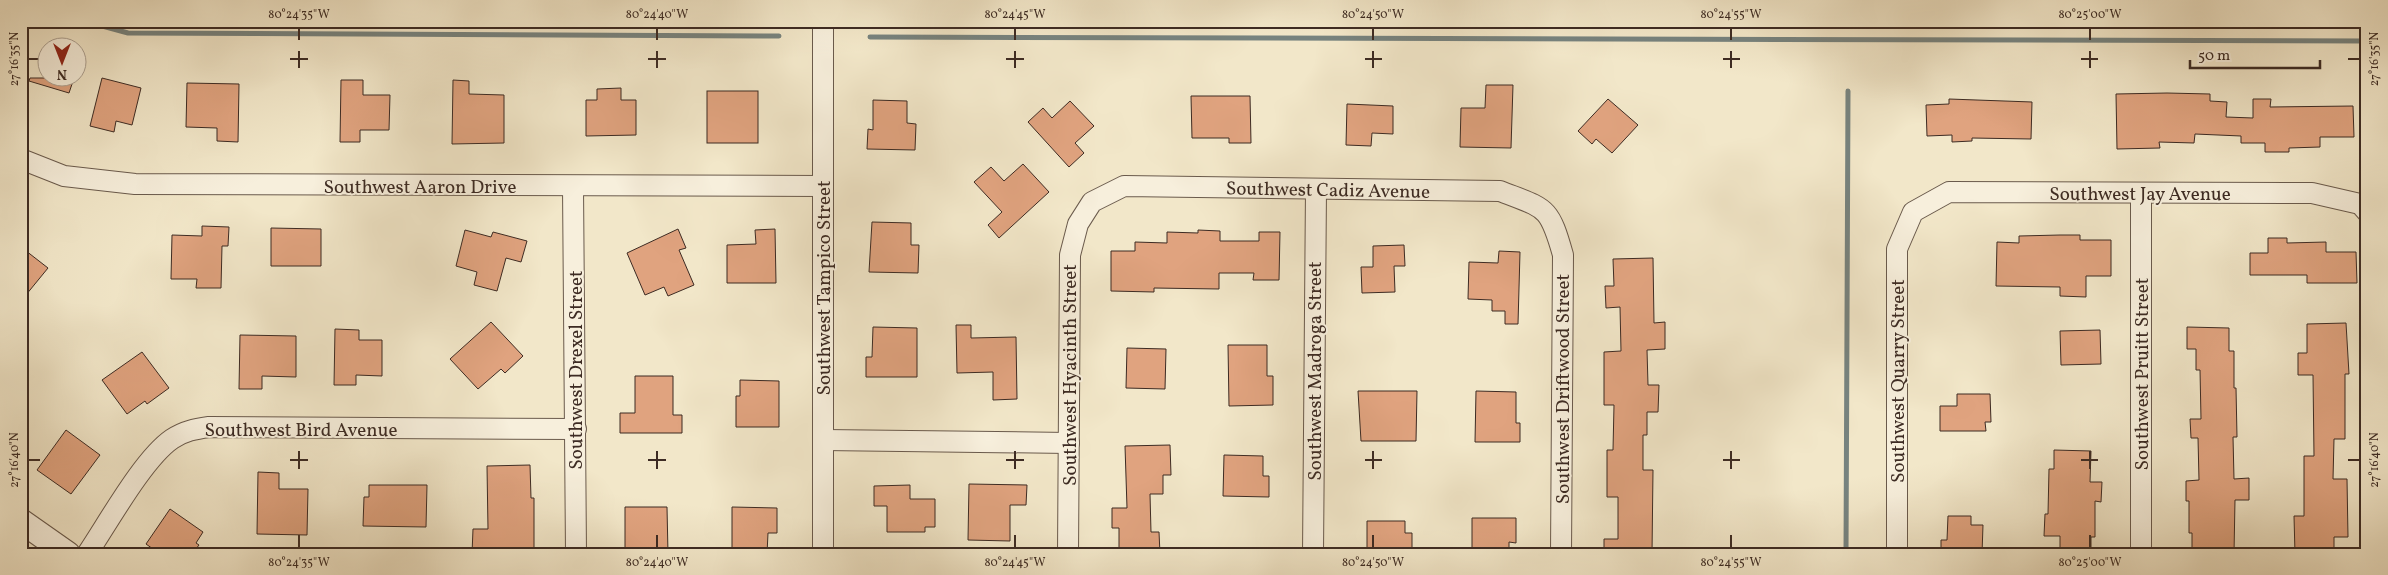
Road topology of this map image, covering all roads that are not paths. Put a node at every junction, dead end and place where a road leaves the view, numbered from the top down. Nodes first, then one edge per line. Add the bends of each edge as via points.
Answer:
1 (823, 21) edge
2 (21, 159) edge
3 (823, 186) junction
4 (573, 187) junction
5 (1316, 189) junction
6 (2141, 194) junction
7 (1092, 202) joint
8 (1912, 212) joint
9 (2367, 212) edge
10 (1555, 225) joint
11 (576, 429) junction
12 (824, 440) junction
13 (1069, 443) junction
14 (21, 520) edge
15 (68, 554) edge
16 (87, 554) edge
17 (576, 554) edge
18 (823, 554) edge
19 (1068, 554) edge
20 (1313, 554) edge
21 (1561, 554) edge
22 (1896, 554) edge
23 (2140, 554) edge

1 - 3 street, Southwest Tampico Street
2 - 4 street, Southwest Aaron Drive via 64,176 135,184
3 - 4 street, Southwest Aaron Drive
3 - 12 street, Southwest Tampico Street
4 - 11 street, Southwest Drexel Street
5 - 7 street, Southwest Cadiz Avenue via 1124,186
5 - 10 street, Southwest Cadiz Avenue via 1500,191 1543,208
5 - 20 street, Southwest Madroga Street
6 - 8 street, Southwest Jay Avenue via 1949,192
6 - 9 street, Southwest Jay Avenue via 2312,193 2360,204
6 - 23 street, Southwest Pruitt Street
7 - 13 street, Southwest Hyacinth Street via 1078,224 1070,255
8 - 22 street, Southwest Quarry Street via 1897,249
10 - 21 street, Southwest Driftwood Street via 1563,254
11 - 16 street, Southwest Bird Avenue via 192,429 160,448
11 - 17 street, Southwest Drexel Street
12 - 13 street
12 - 18 street, Southwest Tampico Street
13 - 19 street, Southwest Hyacinth Street
14 - 15 street

